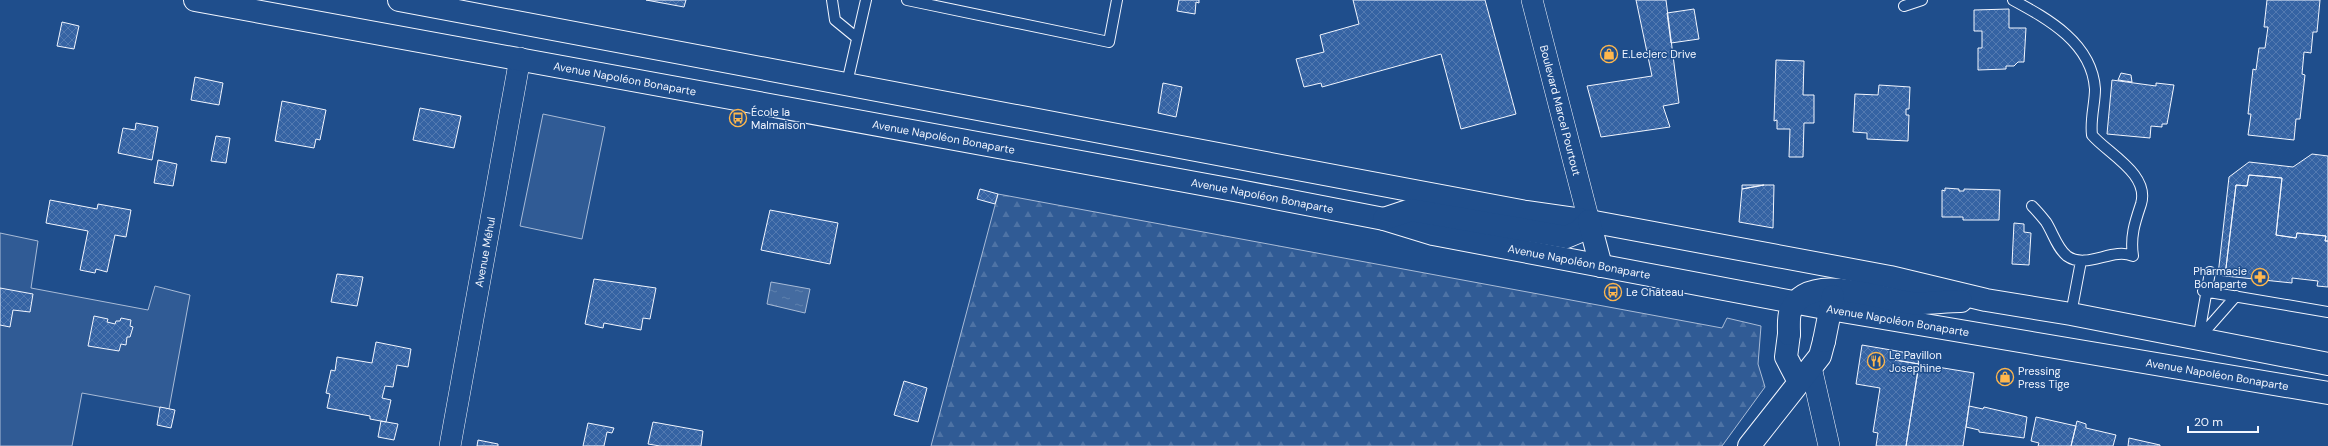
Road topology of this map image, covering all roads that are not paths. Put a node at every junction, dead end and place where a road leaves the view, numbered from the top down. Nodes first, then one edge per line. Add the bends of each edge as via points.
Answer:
1 (195, 0) edge
2 (399, 0) edge
3 (832, 0) edge
4 (866, 0) edge
5 (907, 0) edge
6 (1117, 0) edge
7 (1532, 0) edge
8 (1922, 0) edge
9 (2013, 0) edge
10 (249, 5) edge
11 (1904, 6) dead end
12 (477, 7) edge
13 (857, 38) junction
14 (520, 58) junction
15 (847, 83) junction
16 (2032, 206) dead end
17 (1384, 219) junction
18 (1589, 221) junction
19 (2082, 260) junction
20 (1601, 266) junction
21 (1839, 267) junction
22 (2210, 272) dead end
23 (2205, 291) junction
24 (2236, 296) junction
25 (1832, 299) junction
26 (1986, 300) junction
27 (1796, 303) junction
28 (2328, 312) edge
29 (2071, 314) junction
30 (2198, 340) junction
31 (2328, 364) edge
32 (1805, 374) junction
33 (2328, 394) edge
34 (450, 446) edge
35 (1749, 446) edge
36 (1829, 446) edge

1 - 10 main road, Avenue Napoléon Bonaparte
2 - 12 main road
3 - 13 lane via 835,20
4 - 13 lane
5 - 6 lane via 1109,42
7 - 18 street, Boulevard Marcel Pourtout
8 - 11 lane
9 - 19 lane via 2056,25 2078,46 2094,80 2092,134 2132,172 2142,196 2132,231 2133,256 2120,253
10 - 14 main road, Avenue Napoléon Bonaparte
12 - 15 main road
13 - 15 lane
14 - 17 main road, Avenue Napoléon Bonaparte
14 - 34 street, Avenue Méhul
15 - 18 main road via 1526,212
16 - 19 lane via 2066,255
17 - 18 main road via 1411,210 1566,238 1578,232
17 - 20 main road, Avenue Napoléon Bonaparte via 1433,234
18 - 20 main road
18 - 21 main road
19 - 29 lane
20 - 27 main road, Avenue Napoléon Bonaparte
21 - 25 main road
21 - 26 main road
22 - 23 lane
23 - 24 lane
23 - 30 lane
24 - 28 lane
24 - 30 lane
25 - 26 main road via 1912,303
25 - 27 main road via 1819,290
25 - 32 main road via 1820,356
25 - 33 main road, Avenue Napoléon Bonaparte
26 - 29 main road
27 - 32 main road via 1790,311 1786,357
29 - 30 main road
30 - 31 main road
32 - 35 main road
32 - 36 street

